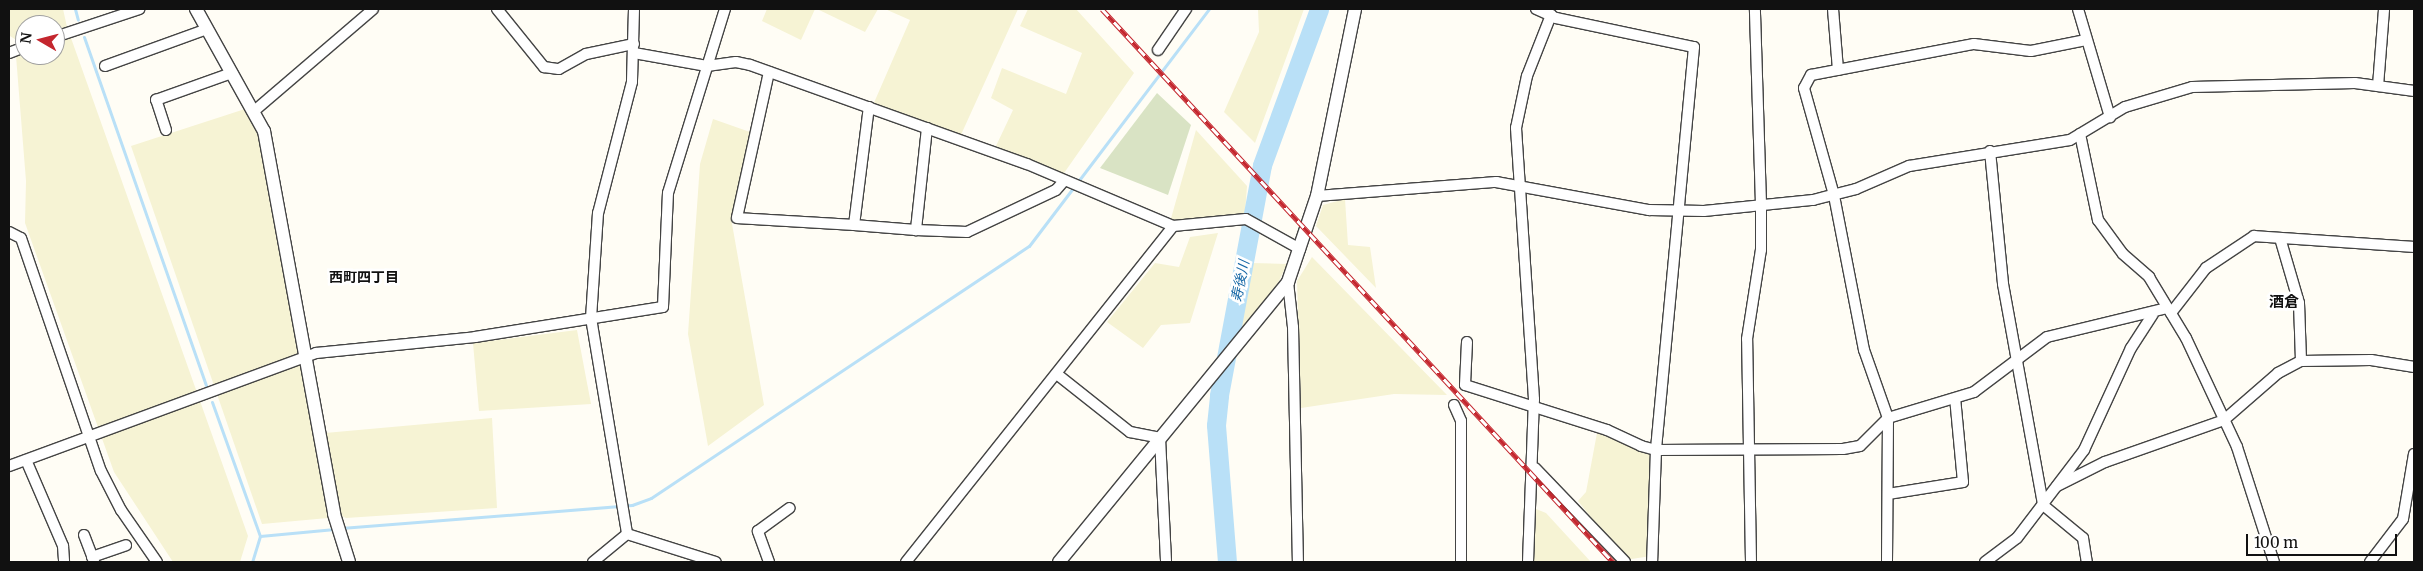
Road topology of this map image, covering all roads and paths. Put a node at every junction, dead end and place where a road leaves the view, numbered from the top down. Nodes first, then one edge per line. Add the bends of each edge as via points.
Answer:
1 (139, 9) edge
2 (196, 9) edge
3 (373, 9) edge
4 (497, 9) edge
5 (634, 9) edge
6 (725, 9) edge
7 (1186, 9) edge
8 (1355, 9) edge
9 (1536, 9) edge
10 (1755, 9) edge
11 (1834, 9) edge
12 (2078, 9) edge
13 (2384, 9) edge
14 (1551, 15) junction
15 (207, 29) junction
16 (65, 34) edge
17 (2086, 40) junction
18 (634, 48) junction
19 (1158, 50) dead end
20 (105, 66) dead end
21 (706, 66) junction
22 (1838, 70) junction
23 (768, 72) junction
24 (232, 73) junction
25 (2378, 86) junction
26 (2414, 91) edge
27 (869, 107) junction
28 (253, 112) junction
29 (2110, 117) junction
30 (927, 128) junction
31 (166, 130) dead end
32 (2080, 134) junction
33 (1990, 151) junction
34 (1065, 183) junction
35 (1518, 184) junction
36 (1834, 195) junction
37 (1317, 196) junction
38 (1761, 204) junction
39 (1678, 214) junction
40 (854, 225) junction
41 (1173, 226) junction
42 (916, 230) junction
43 (9, 232) edge
44 (2280, 238) junction
45 (2414, 247) edge
46 (1300, 249) junction
47 (1288, 282) junction
48 (2169, 310) junction
49 (2153, 314) junction
50 (591, 318) junction
51 (1467, 342) dead end
52 (2018, 356) junction
53 (306, 358) junction
54 (2301, 361) junction
55 (2414, 367) edge
56 (1058, 375) junction
57 (1955, 398) junction
58 (1454, 405) dead end
59 (1533, 405) junction
60 (1888, 418) junction
61 (2224, 420) junction
62 (90, 436) junction
63 (1160, 438) junction
64 (1750, 449) junction
65 (1656, 450) junction
66 (2414, 454) edge
67 (26, 460) junction
68 (9, 466) edge
69 (1535, 468) junction
70 (2057, 486) junction
71 (1888, 494) junction
72 (2043, 505) junction
73 (790, 508) dead end
74 (627, 534) junction
75 (84, 535) dead end
76 (126, 545) dead end
77 (93, 560) edge
78 (64, 562) edge
79 (157, 562) edge
80 (349, 562) edge
81 (593, 562) edge
82 (716, 562) edge
83 (769, 562) edge
84 (906, 562) edge
85 (1059, 562) edge
86 (1166, 562) edge
87 (1298, 562) edge
88 (1461, 562) edge
89 (1528, 562) edge
90 (1625, 562) edge
91 (1652, 562) edge
92 (1751, 562) edge
93 (1887, 562) edge
94 (1985, 562) edge
95 (2087, 562) edge
96 (2274, 562) edge
97 (2370, 562) edge

1 - 16 street
2 - 15 street
3 - 28 street
4 - 18 street via 544,67 559,70 586,54
5 - 18 street
6 - 21 street
7 - 19 street
8 - 37 street
9 - 14 street
10 - 38 street
11 - 22 street
12 - 17 street
13 - 25 street
14 - 35 street via 1527,76 1516,128
14 - 39 street via 1694,47
15 - 20 street
15 - 24 street
17 - 22 street via 2031,51 1974,44
17 - 29 street
18 - 21 street
18 - 50 street via 632,82 598,213
21 - 23 street via 736,62
21 - 50 street via 668,193 663,308
22 - 36 street via 1810,75 1804,88
23 - 27 street
23 - 40 street via 737,218
24 - 28 street
24 - 31 street via 156,100
25 - 26 street
25 - 29 street via 2192,87 2150,97
27 - 30 street
27 - 40 street
28 - 53 street via 269,151
29 - 32 street
30 - 34 street
30 - 42 street
32 - 33 street via 2070,140
32 - 48 street via 2098,220 2123,254 2149,276
33 - 36 street via 1909,166
33 - 52 street via 2003,284
34 - 41 street
34 - 42 street via 967,232
35 - 37 street via 1397,187
35 - 39 street
35 - 59 street
36 - 38 street
36 - 60 street via 1864,350
37 - 46 street
38 - 39 street
38 - 64 street via 1761,250 1747,338
39 - 65 street
40 - 42 street
41 - 46 street via 1246,219 1257,222
41 - 56 street
43 - 62 street via 21,238
44 - 45 street
44 - 48 street via 2254,236 2236,246 2206,268
44 - 54 street via 2299,302
46 - 47 street
47 - 63 street via 1237,350
47 - 87 street via 1293,327
48 - 49 street
48 - 61 street
49 - 52 street via 2046,337
49 - 70 street via 2131,348 2084,450
50 - 53 street via 475,337 316,353
50 - 74 street
51 - 59 street via 1465,385
52 - 57 street via 1974,392
52 - 72 street
53 - 62 street
53 - 80 street via 336,522
54 - 55 street via 2371,360
54 - 61 street via 2278,373
56 - 63 street via 1130,432
56 - 84 street
57 - 60 street
57 - 71 street via 1963,482
58 - 88 street via 1461,421
59 - 65 street
59 - 69 street
60 - 64 street via 1860,446
60 - 71 street
61 - 70 street via 2105,462
61 - 96 street
62 - 67 street
62 - 79 street via 121,510
63 - 85 street
63 - 86 street
64 - 65 street
64 - 92 street
65 - 91 street
66 - 97 street via 2403,519 2394,537
67 - 68 street
67 - 78 street via 63,546
69 - 89 street
69 - 90 street
70 - 72 street
71 - 93 street
72 - 94 street via 2017,538
72 - 95 street via 2083,538
73 - 83 street via 758,531
74 - 81 street
74 - 82 street
75 - 77 street
76 - 77 street

